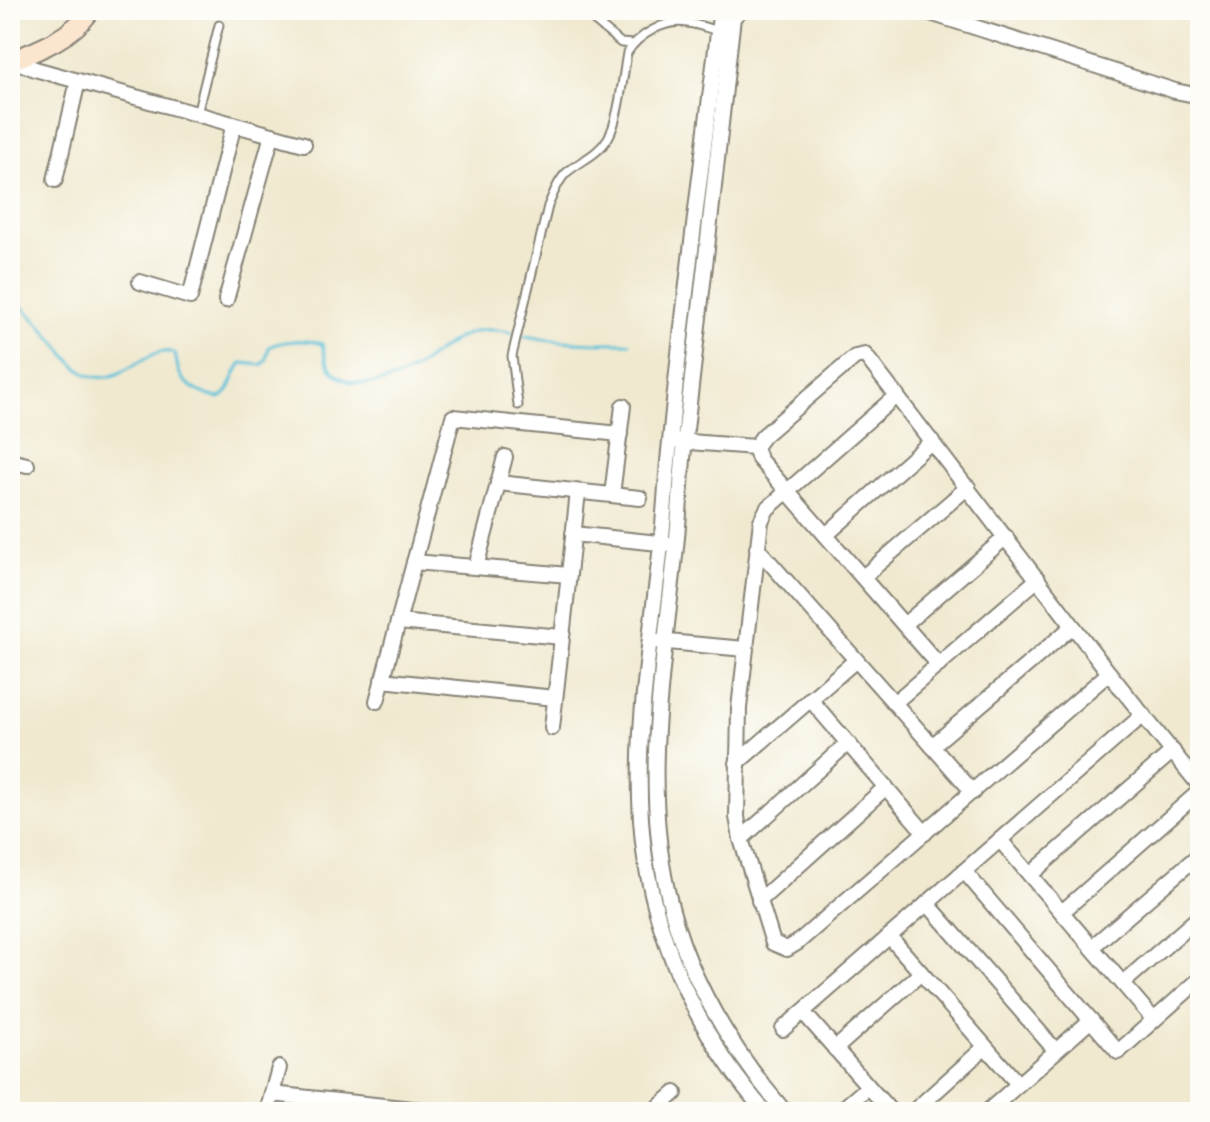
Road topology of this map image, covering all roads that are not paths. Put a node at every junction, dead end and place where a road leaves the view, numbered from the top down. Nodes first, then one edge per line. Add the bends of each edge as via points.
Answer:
1 (91, 10) edge
2 (581, 10) edge
3 (928, 11) edge
4 (726, 20) edge
5 (219, 25) dead end
6 (633, 44) junction
7 (11, 60) edge
8 (78, 81) junction
9 (1200, 96) edge
10 (197, 114) junction
11 (234, 124) junction
12 (272, 135) junction
13 (304, 144) dead end
14 (55, 180) dead end
15 (140, 282) dead end
16 (226, 300) dead end
17 (897, 395) junction
18 (518, 405) dead end
19 (623, 406) dead end
20 (620, 434) junction
21 (677, 441) junction
22 (932, 441) junction
23 (755, 447) junction
24 (505, 457) dead end
25 (10, 461) edge
26 (27, 465) dead end
27 (498, 483) junction
28 (968, 487) junction
29 (788, 491) junction
30 (578, 492) junction
31 (612, 495) junction
32 (640, 498) dead end
33 (573, 534) junction
34 (826, 535) junction
35 (1006, 537) junction
36 (669, 544) junction
37 (757, 548) junction
38 (414, 562) junction
39 (476, 567) junction
40 (569, 575) junction
41 (863, 577) junction
42 (1038, 579) junction
43 (398, 622) junction
44 (904, 625) junction
45 (1073, 626) junction
46 (562, 637) junction
47 (657, 640) junction
48 (745, 649) junction
49 (856, 660) junction
50 (939, 665) junction
51 (1109, 673) junction
52 (382, 680) junction
53 (555, 698) junction
54 (810, 699) junction
55 (377, 701) dead end
56 (894, 703) junction
57 (1143, 715) junction
58 (552, 728) dead end
59 (848, 743) junction
60 (932, 746) junction
61 (1173, 751) junction
62 (737, 763) junction
63 (886, 787) junction
64 (1200, 788) edge
65 (973, 792) junction
66 (925, 833) junction
67 (741, 839) junction
68 (1000, 840) junction
69 (1200, 854) edge
70 (653, 857) junction
71 (964, 871) junction
72 (1030, 875) junction
73 (759, 901) junction
74 (927, 903) junction
75 (1062, 912) junction
76 (1200, 916) edge
77 (889, 936) junction
78 (1092, 947) junction
79 (921, 973) junction
80 (1200, 979) edge
81 (1123, 983) junction
82 (700, 985) junction
83 (686, 991) junction
84 (803, 1012) junction
85 (1091, 1020) junction
86 (1154, 1020) junction
87 (783, 1029) dead end
88 (985, 1047) junction
89 (835, 1049) junction
90 (1056, 1051) junction
91 (279, 1068) dead end
92 (1018, 1084) junction
93 (868, 1087) junction
94 (675, 1093) dead end
95 (272, 1094) junction
96 (325, 1099) junction
97 (400, 1110) edge
98 (656, 1111) edge
99 (268, 1112) edge
100 (336, 1112) edge
101 (440, 1112) edge
102 (765, 1112) edge
103 (785, 1112) edge
104 (839, 1112) edge
105 (891, 1112) edge
106 (913, 1112) edge
107 (987, 1112) edge

1 - 7 street via 66,35
2 - 6 lane via 621,43
3 - 9 street
4 - 6 lane via 677,22
4 - 21 street
5 - 10 lane
6 - 18 lane via 608,138 563,175 548,206 512,356
7 - 8 street
8 - 10 street
8 - 14 street
10 - 11 street
11 - 12 street
11 - 15 street via 190,297
12 - 13 street
12 - 16 street
17 - 22 street
17 - 23 street via 860,354
17 - 29 street
19 - 20 street
20 - 31 street
20 - 38 street via 453,417
21 - 23 street
21 - 36 street
22 - 28 street
22 - 34 street
23 - 29 street
24 - 27 street
25 - 26 street
27 - 30 street
27 - 39 street
28 - 35 street
28 - 41 street
29 - 34 street
29 - 37 street via 762,516
30 - 31 street
30 - 33 street
31 - 32 street
33 - 36 street
33 - 40 street
34 - 41 street
35 - 42 street
35 - 44 street
36 - 47 street
37 - 48 street
37 - 49 street
38 - 39 street
38 - 43 street
39 - 40 street
40 - 46 street
41 - 44 street
42 - 45 street
42 - 50 street
43 - 46 street
43 - 52 street
44 - 50 street
45 - 51 street
45 - 60 street
46 - 53 street
47 - 48 street
47 - 70 street via 640,755 640,795
48 - 62 street
49 - 54 street
49 - 56 street
50 - 56 street
51 - 57 street
51 - 65 street
52 - 53 street
52 - 55 street
53 - 58 street
54 - 59 street
54 - 62 street
56 - 60 street
57 - 61 street
57 - 68 street
59 - 63 street
59 - 67 street
60 - 65 street
61 - 64 street
61 - 72 street
62 - 67 street
63 - 66 street
63 - 73 street
64 - 75 street
65 - 66 street
66 - 73 street via 792,947 773,943
67 - 73 street
68 - 71 street
68 - 72 street
69 - 78 street
70 - 82 street
70 - 83 street via 661,926
71 - 74 street
71 - 85 street
72 - 75 street
74 - 77 street
74 - 90 street
75 - 78 street
76 - 81 street
77 - 79 street
77 - 84 street
78 - 81 street
79 - 88 street
79 - 89 street
80 - 86 street
81 - 86 street
82 - 83 street
82 - 103 street via 736,1051
83 - 102 street via 719,1052
84 - 87 street
84 - 89 street
85 - 86 street via 1118,1052
85 - 90 street
88 - 92 street
88 - 106 street
89 - 93 street
90 - 92 street
91 - 95 street
92 - 107 street
93 - 104 street
93 - 105 street
94 - 98 street
95 - 96 street
95 - 99 street
96 - 97 street
96 - 100 street
97 - 101 street

